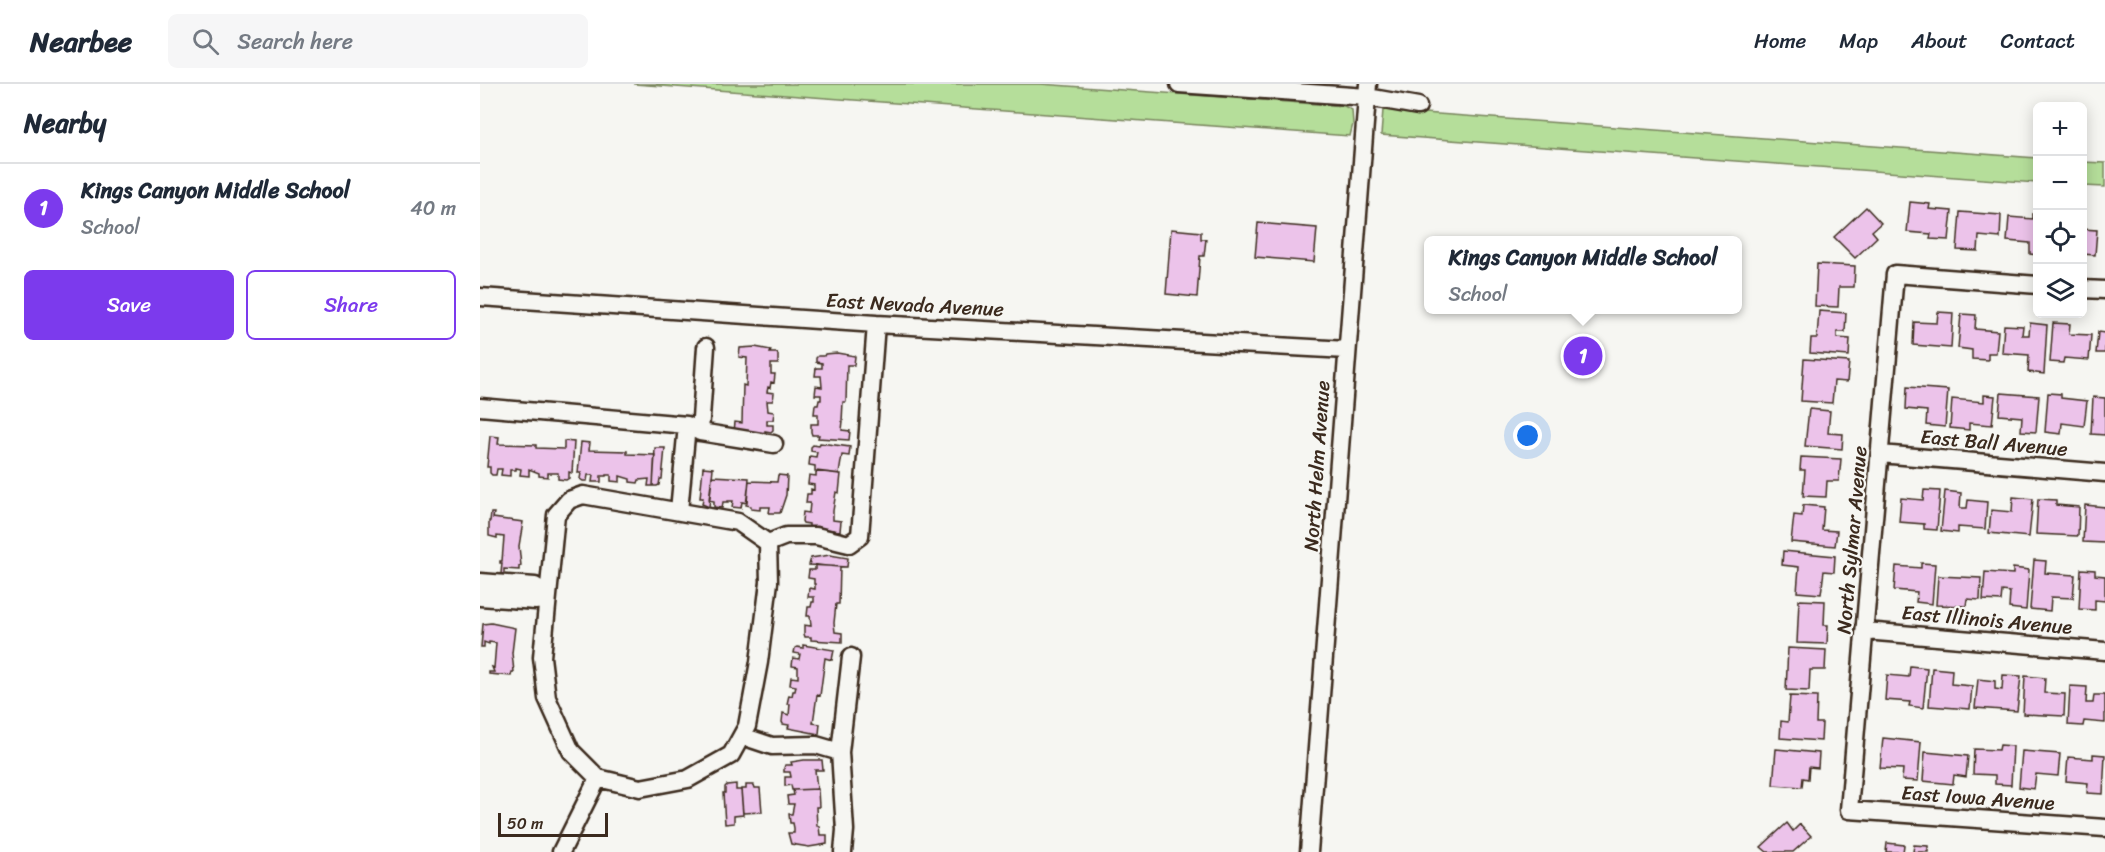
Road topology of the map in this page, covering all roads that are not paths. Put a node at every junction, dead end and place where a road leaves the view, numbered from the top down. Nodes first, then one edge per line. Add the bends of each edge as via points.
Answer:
1 (1179, 84) edge
2 (1367, 90) edge
3 (1418, 106) dead end
4 (2033, 285) edge
5 (2087, 289) edge
6 (2105, 290) edge
7 (480, 297) edge
8 (876, 324) junction
9 (706, 347) dead end
10 (1347, 350) junction
11 (480, 407) edge
12 (694, 429) junction
13 (774, 444) dead end
14 (1880, 454) junction
15 (2105, 473) edge
16 (679, 511) junction
17 (768, 543) junction
18 (480, 582) edge
19 (480, 597) edge
20 (1865, 631) junction
21 (2105, 651) edge
22 (851, 657) dead end
23 (741, 736) junction
24 (840, 752) junction
25 (598, 778) junction
26 (1849, 810) joint
27 (2105, 828) edge
28 (561, 852) edge
29 (843, 852) edge
30 (1310, 852) edge

1 - 2 street
2 - 3 street
2 - 10 street, North Helm Avenue
4 - 14 street, North Sylmar Avenue via 1895,274
5 - 6 street
7 - 8 street, East Nevada Avenue
8 - 10 street, East Nevada Avenue
8 - 17 street via 860,536 849,544 816,536 786,536
9 - 12 street
10 - 30 street, North Helm Avenue
11 - 12 street
12 - 13 street
12 - 16 street
14 - 15 street, East Ball Avenue
14 - 20 street, North Sylmar Avenue
16 - 17 street via 738,522
16 - 25 street via 583,495 569,500 556,515 542,657 547,698 571,752
17 - 23 street via 769,582 759,662 747,726
18 - 19 street via 535,586 545,593 536,601
20 - 21 street, East Illinois Avenue
20 - 26 street, North Sylmar Avenue
22 - 24 street
23 - 24 street via 772,746 816,745
23 - 25 street via 731,755 688,779 640,788
24 - 29 street
25 - 28 street
26 - 27 street, East Iowa Avenue

